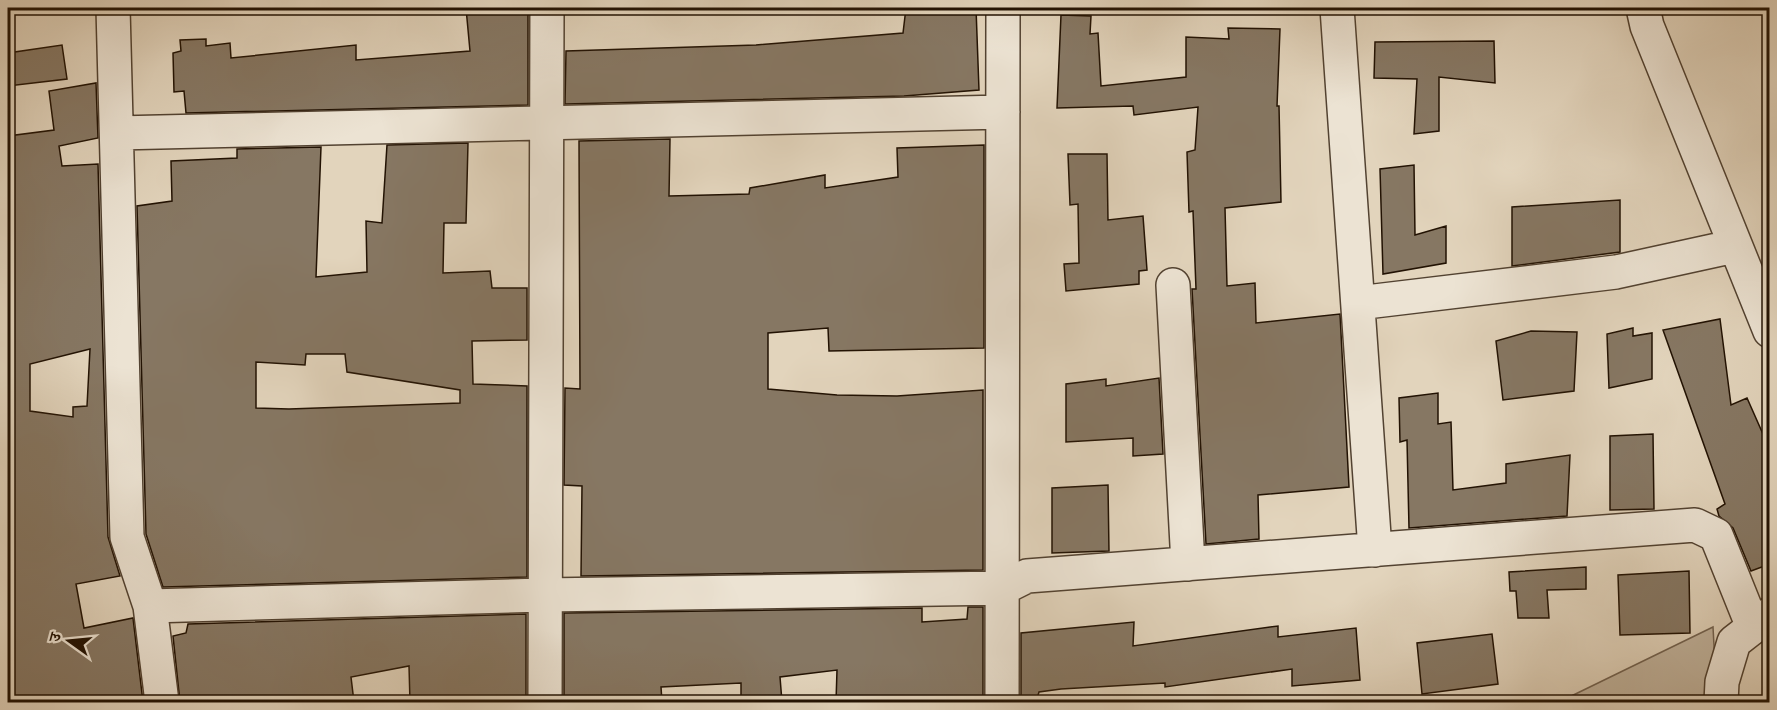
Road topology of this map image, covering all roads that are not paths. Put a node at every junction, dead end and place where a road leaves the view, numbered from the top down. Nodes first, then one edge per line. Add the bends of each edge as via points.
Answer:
1 (113, 8) edge
2 (548, 8) edge
3 (1003, 8) edge
4 (1337, 8) edge
5 (1643, 8) edge
6 (1003, 112) junction
7 (547, 122) junction
8 (117, 133) junction
9 (1735, 246) junction
10 (1173, 285) dead end
11 (1358, 303) junction
12 (1770, 332) edge
13 (1375, 550) junction
14 (1188, 564) junction
15 (1003, 588) junction
16 (543, 596) junction
17 (150, 606) junction
18 (1761, 621) edge
19 (162, 702) edge
20 (545, 702) edge
21 (1002, 702) edge
22 (1720, 702) edge

1 - 8 street
2 - 7 street
3 - 6 street
4 - 11 street
5 - 9 street
6 - 7 street
6 - 15 street
7 - 8 street
7 - 16 street
8 - 17 street via 127,537
9 - 11 street via 1616,272
9 - 12 street
10 - 14 street
11 - 13 street
13 - 14 street
13 - 18 street via 1695,525 1716,535
14 - 15 street via 1027,576
15 - 16 street
15 - 21 street
16 - 17 street
16 - 20 street
17 - 19 street
18 - 22 street via 1734,642

